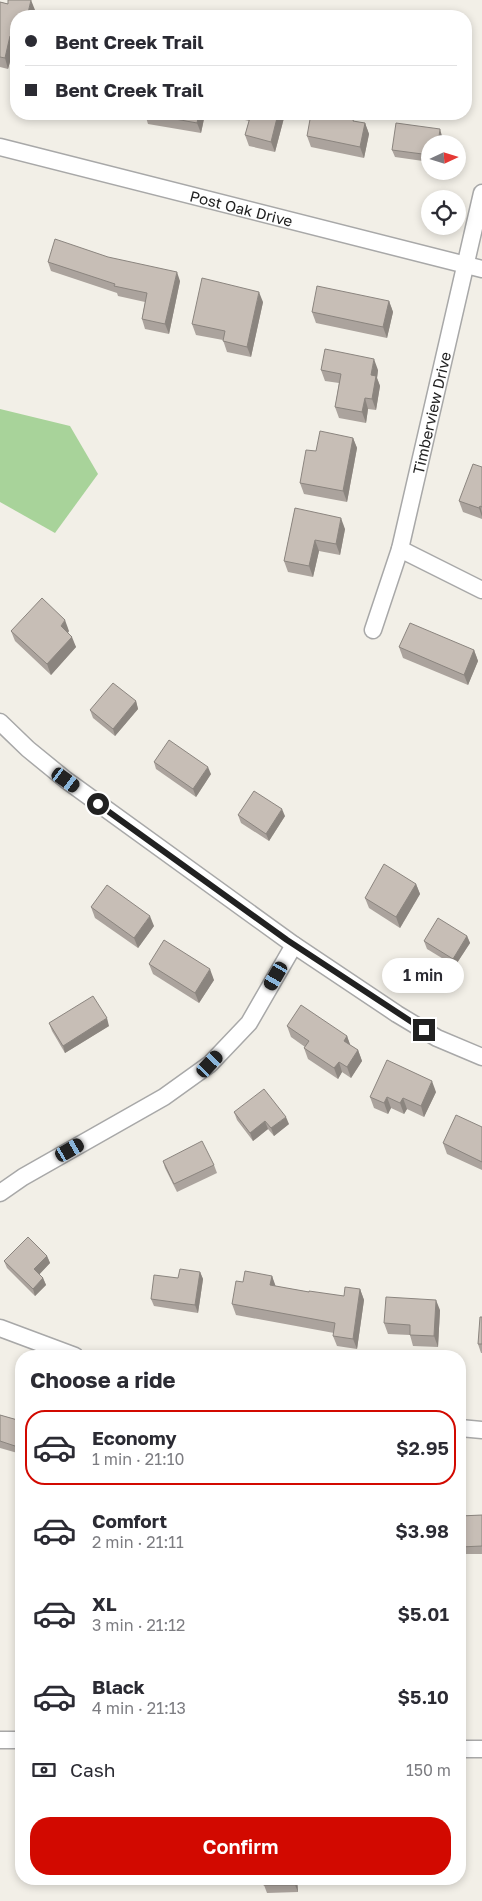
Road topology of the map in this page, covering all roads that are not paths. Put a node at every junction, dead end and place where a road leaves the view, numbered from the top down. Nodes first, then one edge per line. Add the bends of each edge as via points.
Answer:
1 (0, 147) edge
2 (482, 193) edge
3 (466, 265) junction
4 (482, 269) edge
5 (400, 549) junction
6 (482, 590) edge
7 (374, 630) dead end
8 (0, 722) edge
9 (294, 945) junction
10 (482, 1057) edge
11 (0, 1193) edge
12 (0, 1328) edge
13 (59, 1350) edge
14 (466, 1429) edge
15 (482, 1430) edge
16 (0, 1740) edge
17 (15, 1740) edge
18 (466, 1749) edge
19 (482, 1749) edge

1 - 3 street, Post Oak Drive
2 - 3 street, Timberview Drive
3 - 4 street, Post Oak Drive
3 - 5 street, Timberview Drive
5 - 6 street
5 - 7 street, Timberview Drive
8 - 9 street via 66,780
9 - 10 street via 429,1033
9 - 11 street via 249,1023 210,1064 164,1097
12 - 13 street
14 - 15 street
16 - 17 street
18 - 19 street

